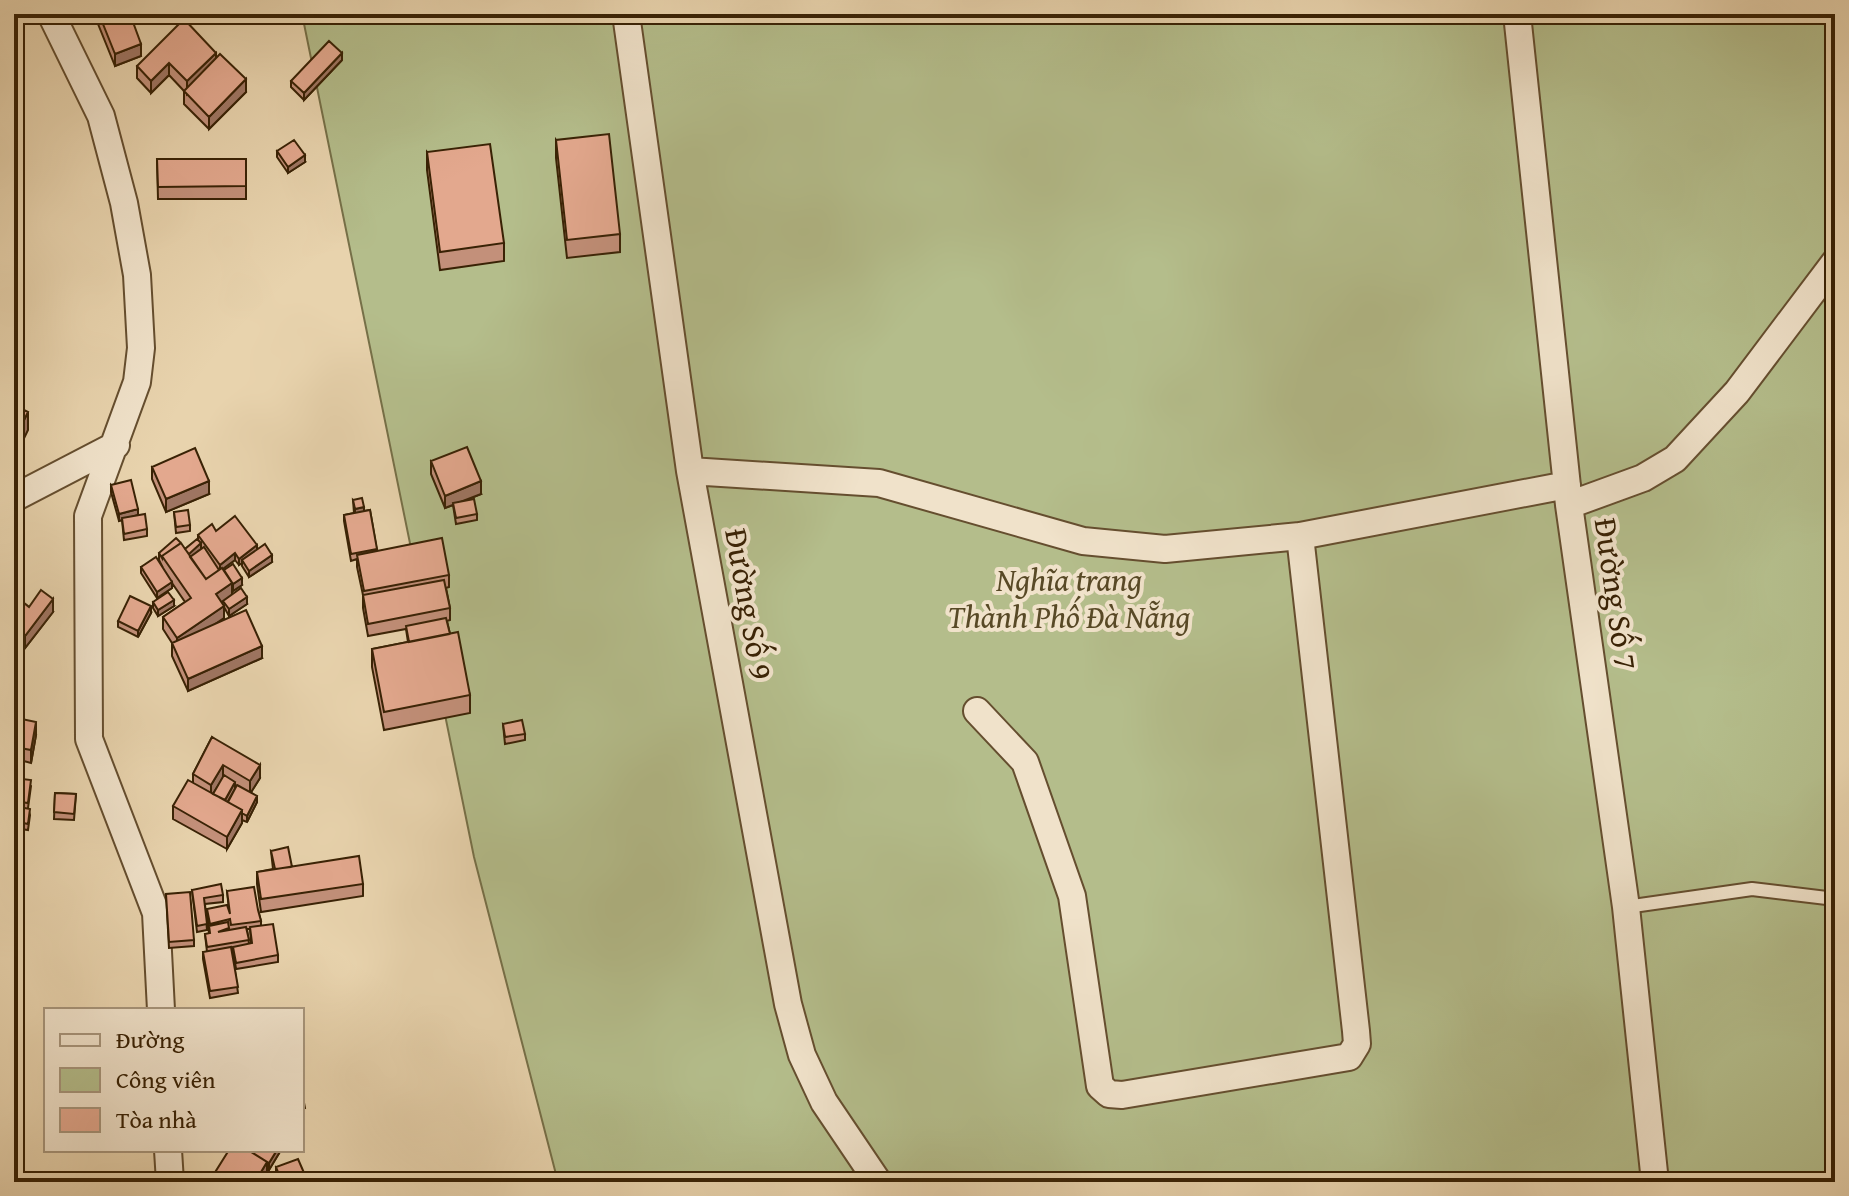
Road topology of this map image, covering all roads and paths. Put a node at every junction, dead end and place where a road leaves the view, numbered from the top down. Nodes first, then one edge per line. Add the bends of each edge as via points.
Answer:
1 (51, 14) edge
2 (626, 14) edge
3 (1517, 14) edge
4 (1835, 262) edge
5 (116, 445) junction
6 (690, 471) junction
7 (1568, 495) junction
8 (14, 498) edge
9 (1300, 536) junction
10 (977, 711) dead end
11 (1835, 899) edge
12 (1626, 907) junction
13 (161, 1008) edge
14 (168, 1152) edge
15 (170, 1182) edge
16 (878, 1182) edge
17 (1655, 1182) edge

1 - 5 street via 101,116 137,275 137,382
2 - 6 street, Đường Số 9
3 - 7 street, Đường Số 7
4 - 7 street via 1737,392 1675,459 1643,478
5 - 8 street
5 - 13 street via 88,516 89,739 156,913
6 - 9 street via 879,483 1083,541 1165,549
6 - 16 street, Đường Số 9 via 788,1004 802,1055 824,1102
7 - 9 street via 1527,490
7 - 12 street, Đường Số 7
9 - 10 street via 1356,1031 1357,1044 1349,1057 1122,1095 1100,1086 1072,896 1025,762
11 - 12 lane via 1752,889
12 - 17 street, Đường Số 7
14 - 15 street

